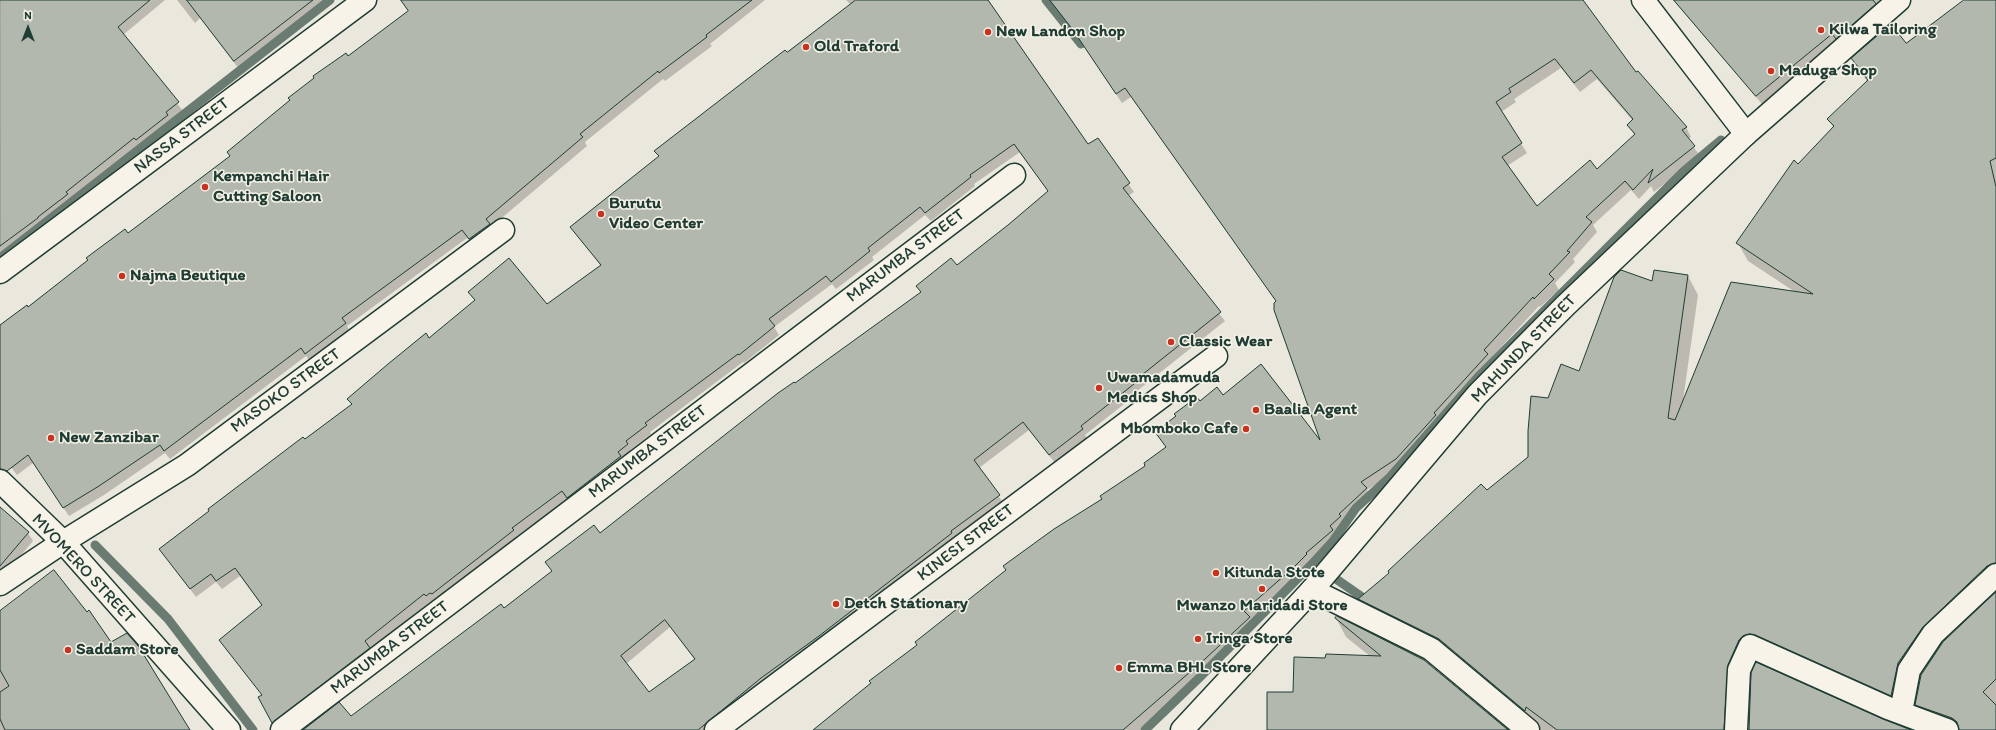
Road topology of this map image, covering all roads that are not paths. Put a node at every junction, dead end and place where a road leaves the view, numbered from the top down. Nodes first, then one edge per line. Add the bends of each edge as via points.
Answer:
1 (365, 0) edge
2 (1643, 0) edge
3 (1899, 0) edge
4 (1746, 134) junction
5 (1014, 175) dead end
6 (503, 230) dead end
7 (0, 272) edge
8 (1216, 356) dead end
9 (0, 481) edge
10 (63, 542) junction
11 (1996, 575) edge
12 (0, 584) edge
13 (1312, 590) junction
14 (1901, 712) junction
15 (229, 730) edge
16 (282, 730) edge
17 (716, 730) edge
18 (1182, 730) edge
19 (1528, 730) edge
20 (1736, 730) edge
21 (1947, 730) edge

1 - 7 street, NASSA STREET
2 - 4 street
3 - 4 street, MAHUNDA STREET
4 - 13 street, MAHUNDA STREET via 1565,306 1477,395
5 - 16 street, MARUMBA STREET
6 - 10 street, MASOKO STREET via 187,465
8 - 17 street, KINESI STREET
9 - 10 street, MVOMERO STREET
10 - 12 street, MASOKO STREET
10 - 15 street, MVOMERO STREET
11 - 14 street via 1933,634 1909,670
13 - 18 street, MAHUNDA STREET
13 - 19 street via 1431,649
14 - 20 street via 1750,646 1739,670
14 - 21 street

